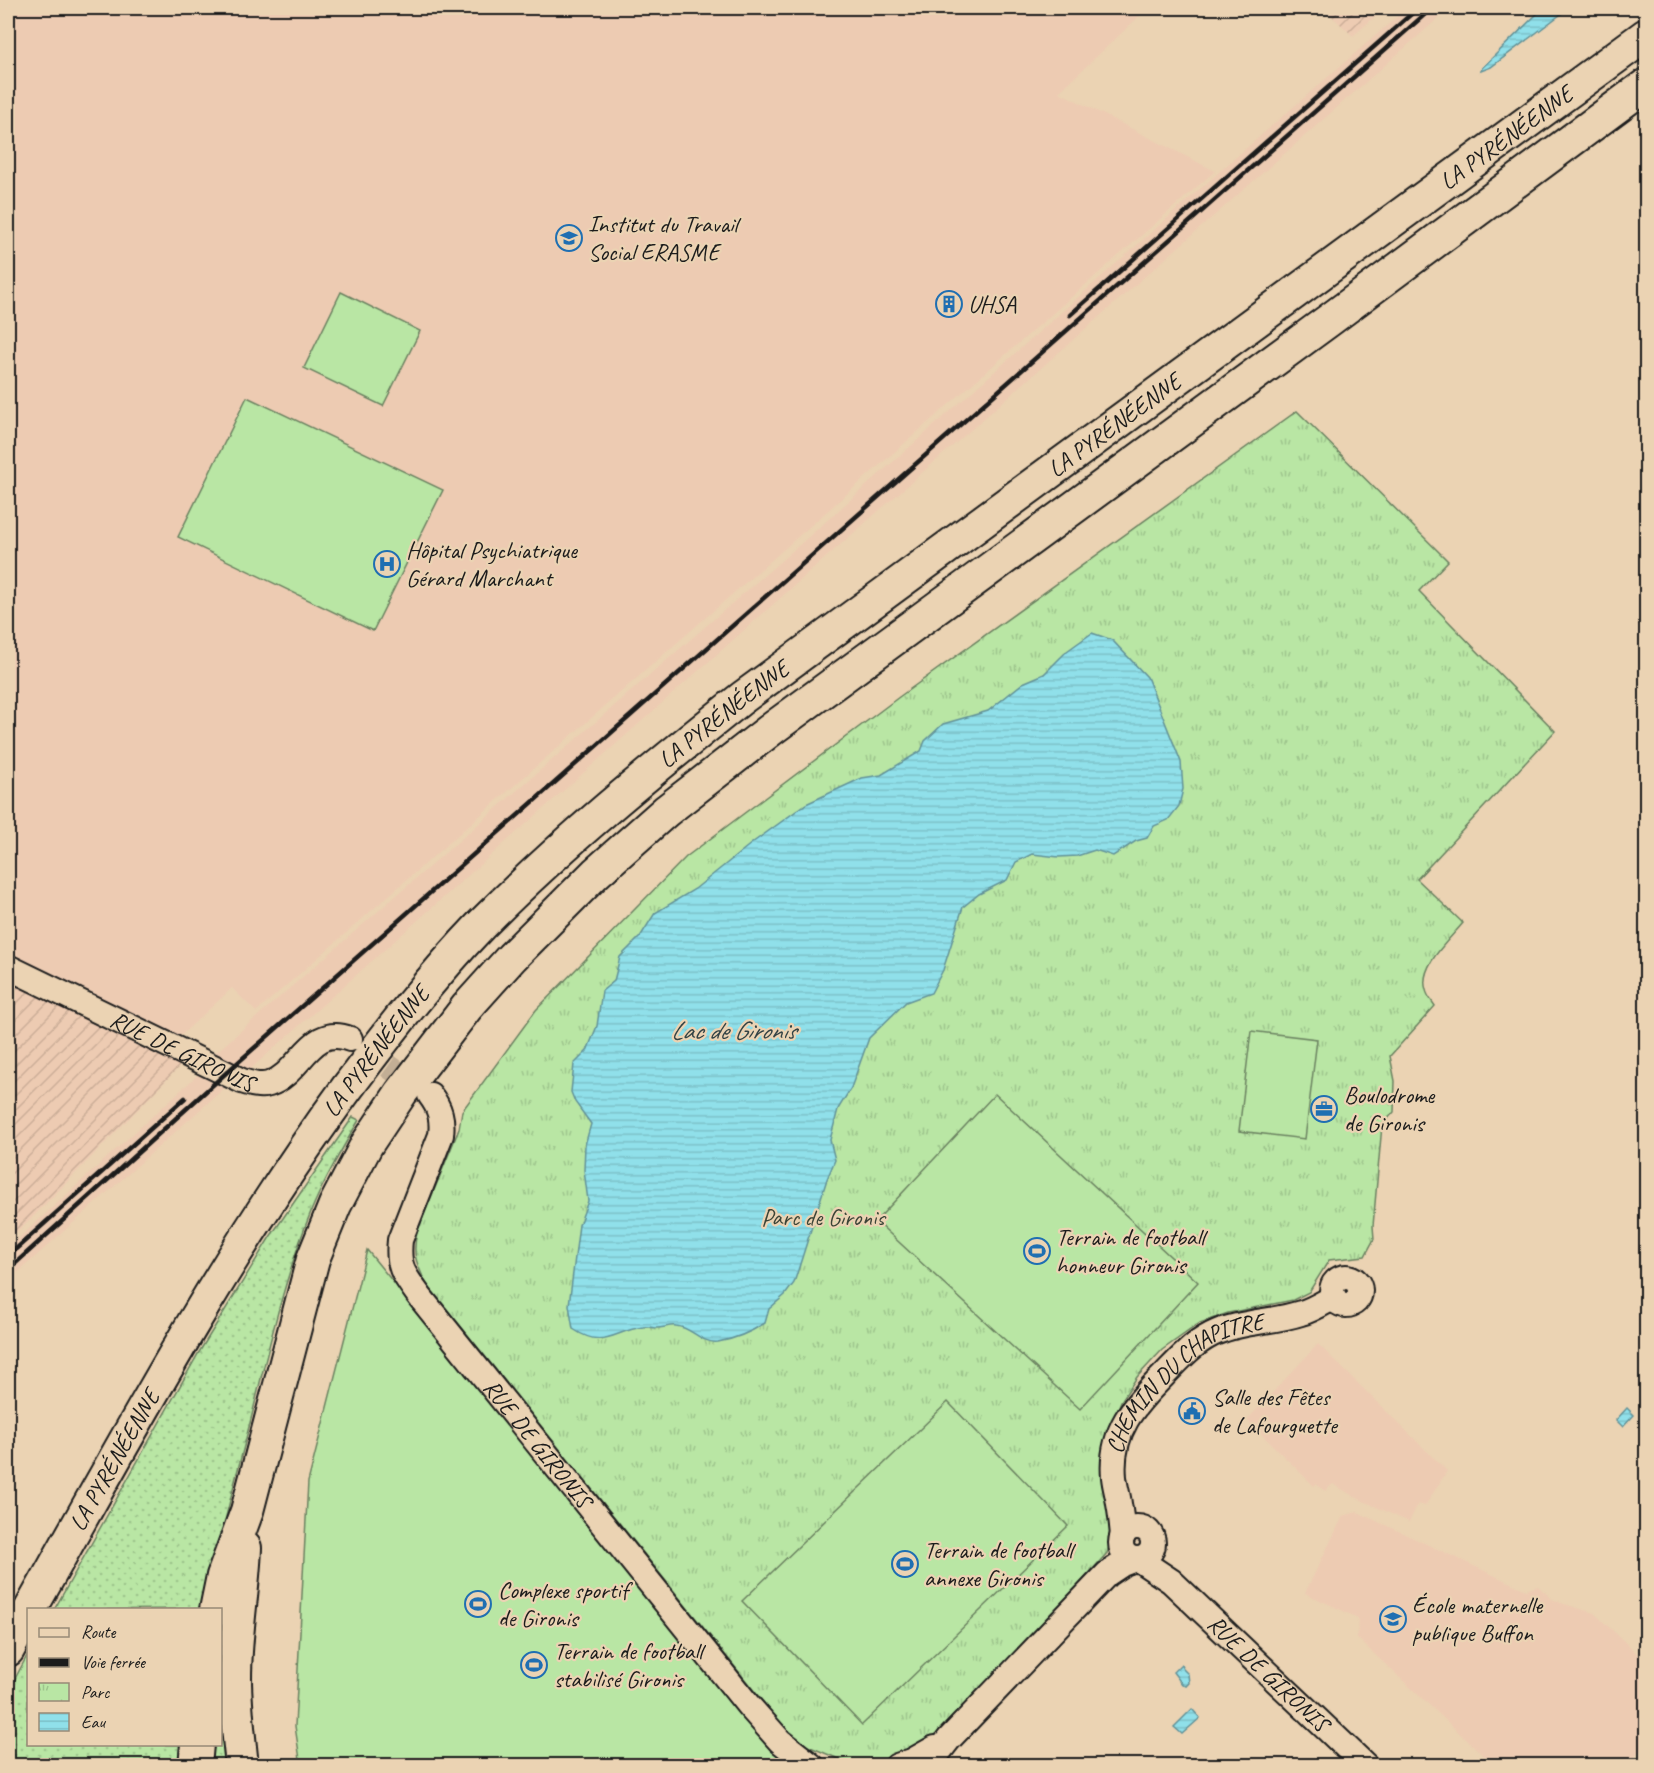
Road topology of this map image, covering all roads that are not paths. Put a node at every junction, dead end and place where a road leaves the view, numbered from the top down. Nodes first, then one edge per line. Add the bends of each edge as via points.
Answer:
1 (1647, 35) edge
2 (1647, 85) edge
3 (8, 967) edge
4 (350, 1039) tunnel mouth
5 (430, 1095) tunnel mouth
6 (1324, 1302) dead end
7 (247, 1511) junction
8 (1135, 1545) junction
9 (31, 1608) edge
10 (216, 1608) edge
11 (27, 1615) edge
12 (8, 1650) edge
13 (949, 1739) junction
14 (197, 1746) edge
15 (806, 1761) edge
16 (195, 1766) edge
17 (242, 1766) edge
18 (826, 1766) edge
19 (897, 1766) edge
20 (924, 1766) edge
21 (1366, 1766) edge

1 - 9 highway, LA PYRÉNÉENNE via 742,698 559,850 480,927 431,982 380,1044 288,1170 160,1377
2 - 7 highway, LA PYRÉNÉENNE via 764,735 666,811 596,873 512,957 467,1007 401,1093 367,1144 335,1205 313,1259
3 - 4 street, RUE DE GIRONIS via 250,1084 267,1084 281,1077 321,1040 340,1035
5 - 15 street, RUE DE GIRONIS via 438,1105 442,1129 400,1240 398,1257 405,1275 748,1705 780,1741
6 - 8 street, CHEMIN DU CHAPITRE via 1301,1313 1236,1326 1201,1340 1126,1418 1114,1474 1120,1505 1132,1521
7 - 10 highway via 223,1576
7 - 17 highway via 235,1677
8 - 13 street
8 - 21 street, RUE DE GIRONIS
11 - 12 highway, LA PYRÉNÉENNE
13 - 19 street
13 - 20 street
14 - 16 highway
15 - 18 street, RUE DE GIRONIS

